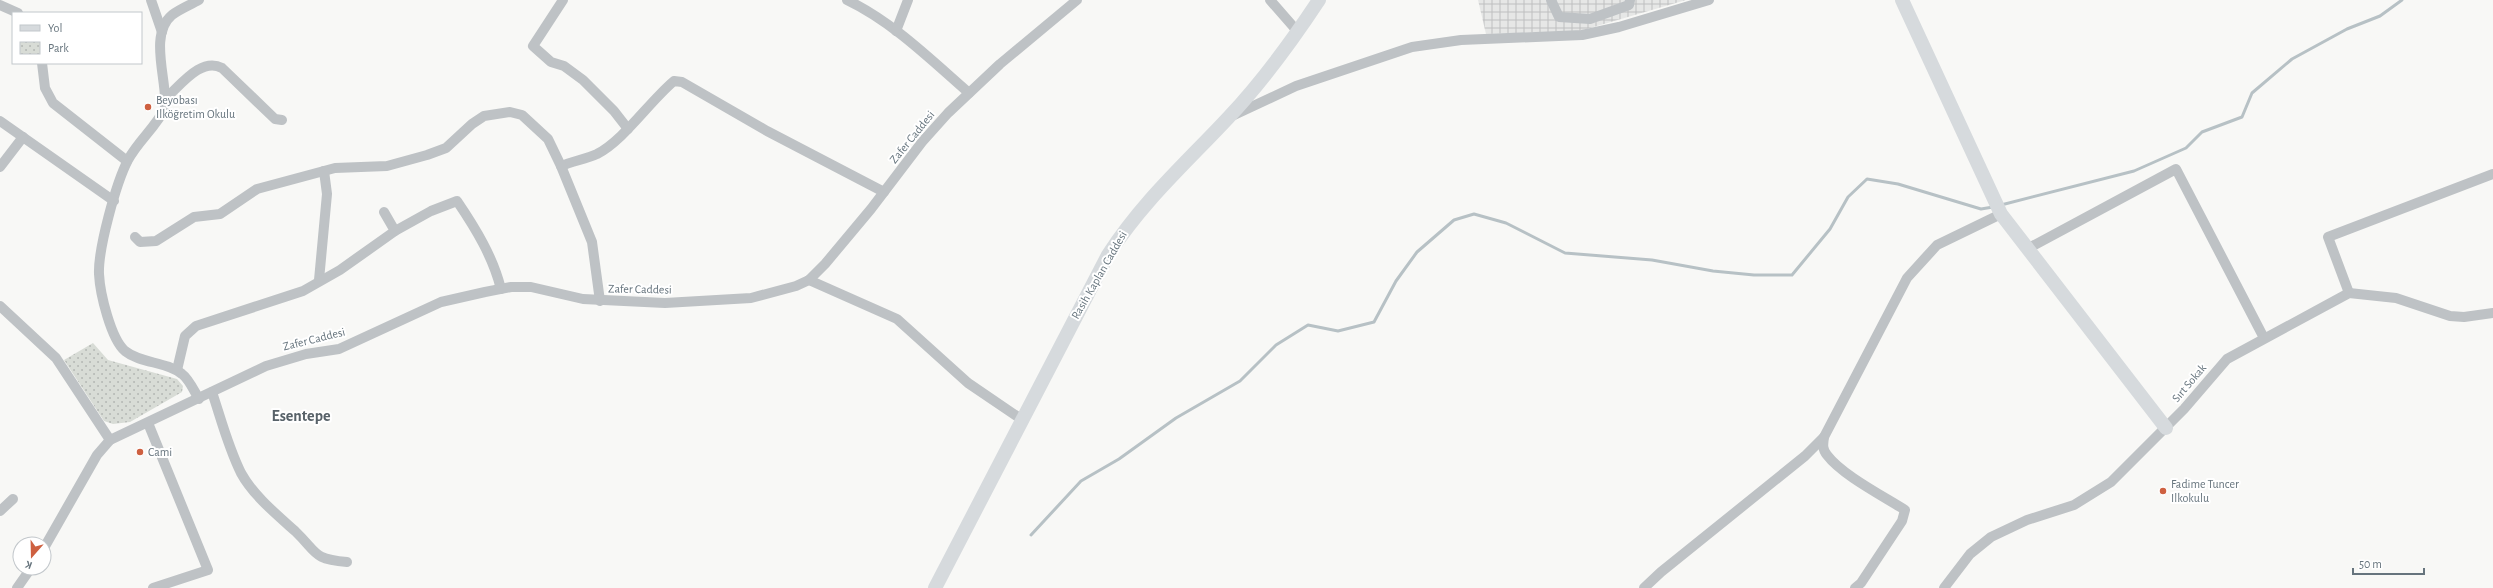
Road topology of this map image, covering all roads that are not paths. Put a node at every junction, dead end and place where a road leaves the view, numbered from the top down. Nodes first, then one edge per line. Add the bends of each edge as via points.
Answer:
1 (151, 0) edge
2 (199, 0) edge
3 (563, 0) edge
4 (846, 0) edge
5 (908, 0) edge
6 (1078, 0) edge
7 (1270, 0) edge
8 (1319, 0) edge
9 (1552, 0) edge
10 (1630, 0) edge
11 (1709, 0) edge
12 (1902, 0) edge
13 (0, 5) edge
14 (16, 12) edge
15 (896, 31) junction
16 (162, 32) junction
17 (1298, 32) junction
18 (42, 64) edge
19 (969, 94) junction
20 (166, 98) junction
21 (1230, 117) junction
22 (282, 120) dead end
23 (0, 121) edge
24 (628, 128) junction
25 (23, 137) junction
26 (128, 161) junction
27 (561, 166) junction
28 (0, 167) edge
29 (324, 171) junction
30 (2493, 174) edge
31 (884, 192) junction
32 (114, 201) junction
33 (384, 212) dead end
34 (2001, 214) junction
35 (395, 231) junction
36 (135, 236) dead end
37 (2027, 249) junction
38 (319, 280) junction
39 (809, 280) junction
40 (501, 289) junction
41 (2349, 293) junction
42 (600, 301) junction
43 (0, 306) edge
44 (2493, 313) edge
45 (2264, 338) junction
46 (177, 370) junction
47 (212, 392) junction
48 (199, 399) junction
49 (1021, 419) junction
50 (148, 423) junction
51 (2166, 428) junction
52 (1824, 437) junction
53 (110, 440) junction
54 (13, 499) dead end
55 (0, 511) edge
56 (51, 536) edge
57 (347, 562) dead end
58 (25, 576) edge
59 (17, 588) edge
60 (153, 588) edge
61 (935, 588) edge
62 (1644, 588) edge
63 (1854, 588) edge
64 (1944, 588) edge

1 - 16 street
2 - 16 street via 171,16
3 - 24 street via 533,46 551,62 564,66 583,80
4 - 15 street via 864,8
5 - 15 street
6 - 19 street, Zafer Caddesi via 1000,64
7 - 17 street
8 - 17 street, Rasih Kaplan Caddesi
9 - 10 street via 1559,17 1590,19 1629,5
11 - 21 street via 1582,35 1462,40 1412,47 1296,86
12 - 34 street
13 - 14 street
15 - 19 street
16 - 20 street via 160,53
17 - 21 street, Rasih Kaplan Caddesi
18 - 26 street via 45,88 53,103
19 - 31 street, Zafer Caddesi via 922,142
20 - 22 street via 203,66 214,64 222,68 275,118
20 - 26 street via 162,114
21 - 49 street, Rasih Kaplan Caddesi via 1153,195 1128,225 1108,254
23 - 25 street
24 - 27 street via 597,154
24 - 31 street via 661,91 674,82 682,82 767,131
25 - 28 street
25 - 32 street
26 - 32 street
27 - 29 street via 548,139 522,115 510,112 484,116 446,148 427,155 387,166 335,168
27 - 42 street via 592,242
29 - 36 street via 257,189 220,214 194,217 156,241 140,242
29 - 38 street via 327,194
30 - 41 street via 2328,237
31 - 39 street, Zafer Caddesi
32 - 46 street via 101,254 99,275 113,333 126,352
33 - 35 street
34 - 37 street
34 - 52 street via 1937,245 1907,278
35 - 38 street via 340,270
35 - 40 street via 431,211 457,201 475,227 496,270
37 - 45 street via 2176,169
37 - 51 street
38 - 46 street via 303,291 196,326 185,336
39 - 42 street, Zafer Caddesi via 777,293 751,298 665,303
39 - 49 street via 897,319 968,383
40 - 42 street, Zafer Caddesi via 532,287
40 - 47 street, Zafer Caddesi via 441,302 339,349 306,354 266,366
41 - 44 street via 2396,298 2450,316
41 - 45 street, Sırt Sokak
43 - 53 street via 56,358
45 - 51 street, Sırt Sokak via 2227,359
46 - 48 street via 183,374
47 - 48 street, Zafer Caddesi
47 - 57 street via 227,439 242,474 268,507 312,552 329,561
48 - 50 street, Zafer Caddesi
49 - 61 street, Rasih Kaplan Caddesi
50 - 53 street, Zafer Caddesi
50 - 60 street via 208,570
51 - 64 street, Sırt Sokak via 2128,468 2093,494 2074,505 2027,520 1991,537 1970,554
52 - 62 street via 1805,456
52 - 63 street via 1822,447 1826,455 1839,467 1905,510 1902,521 1861,583
53 - 56 street via 97,455
54 - 55 street
58 - 59 street

